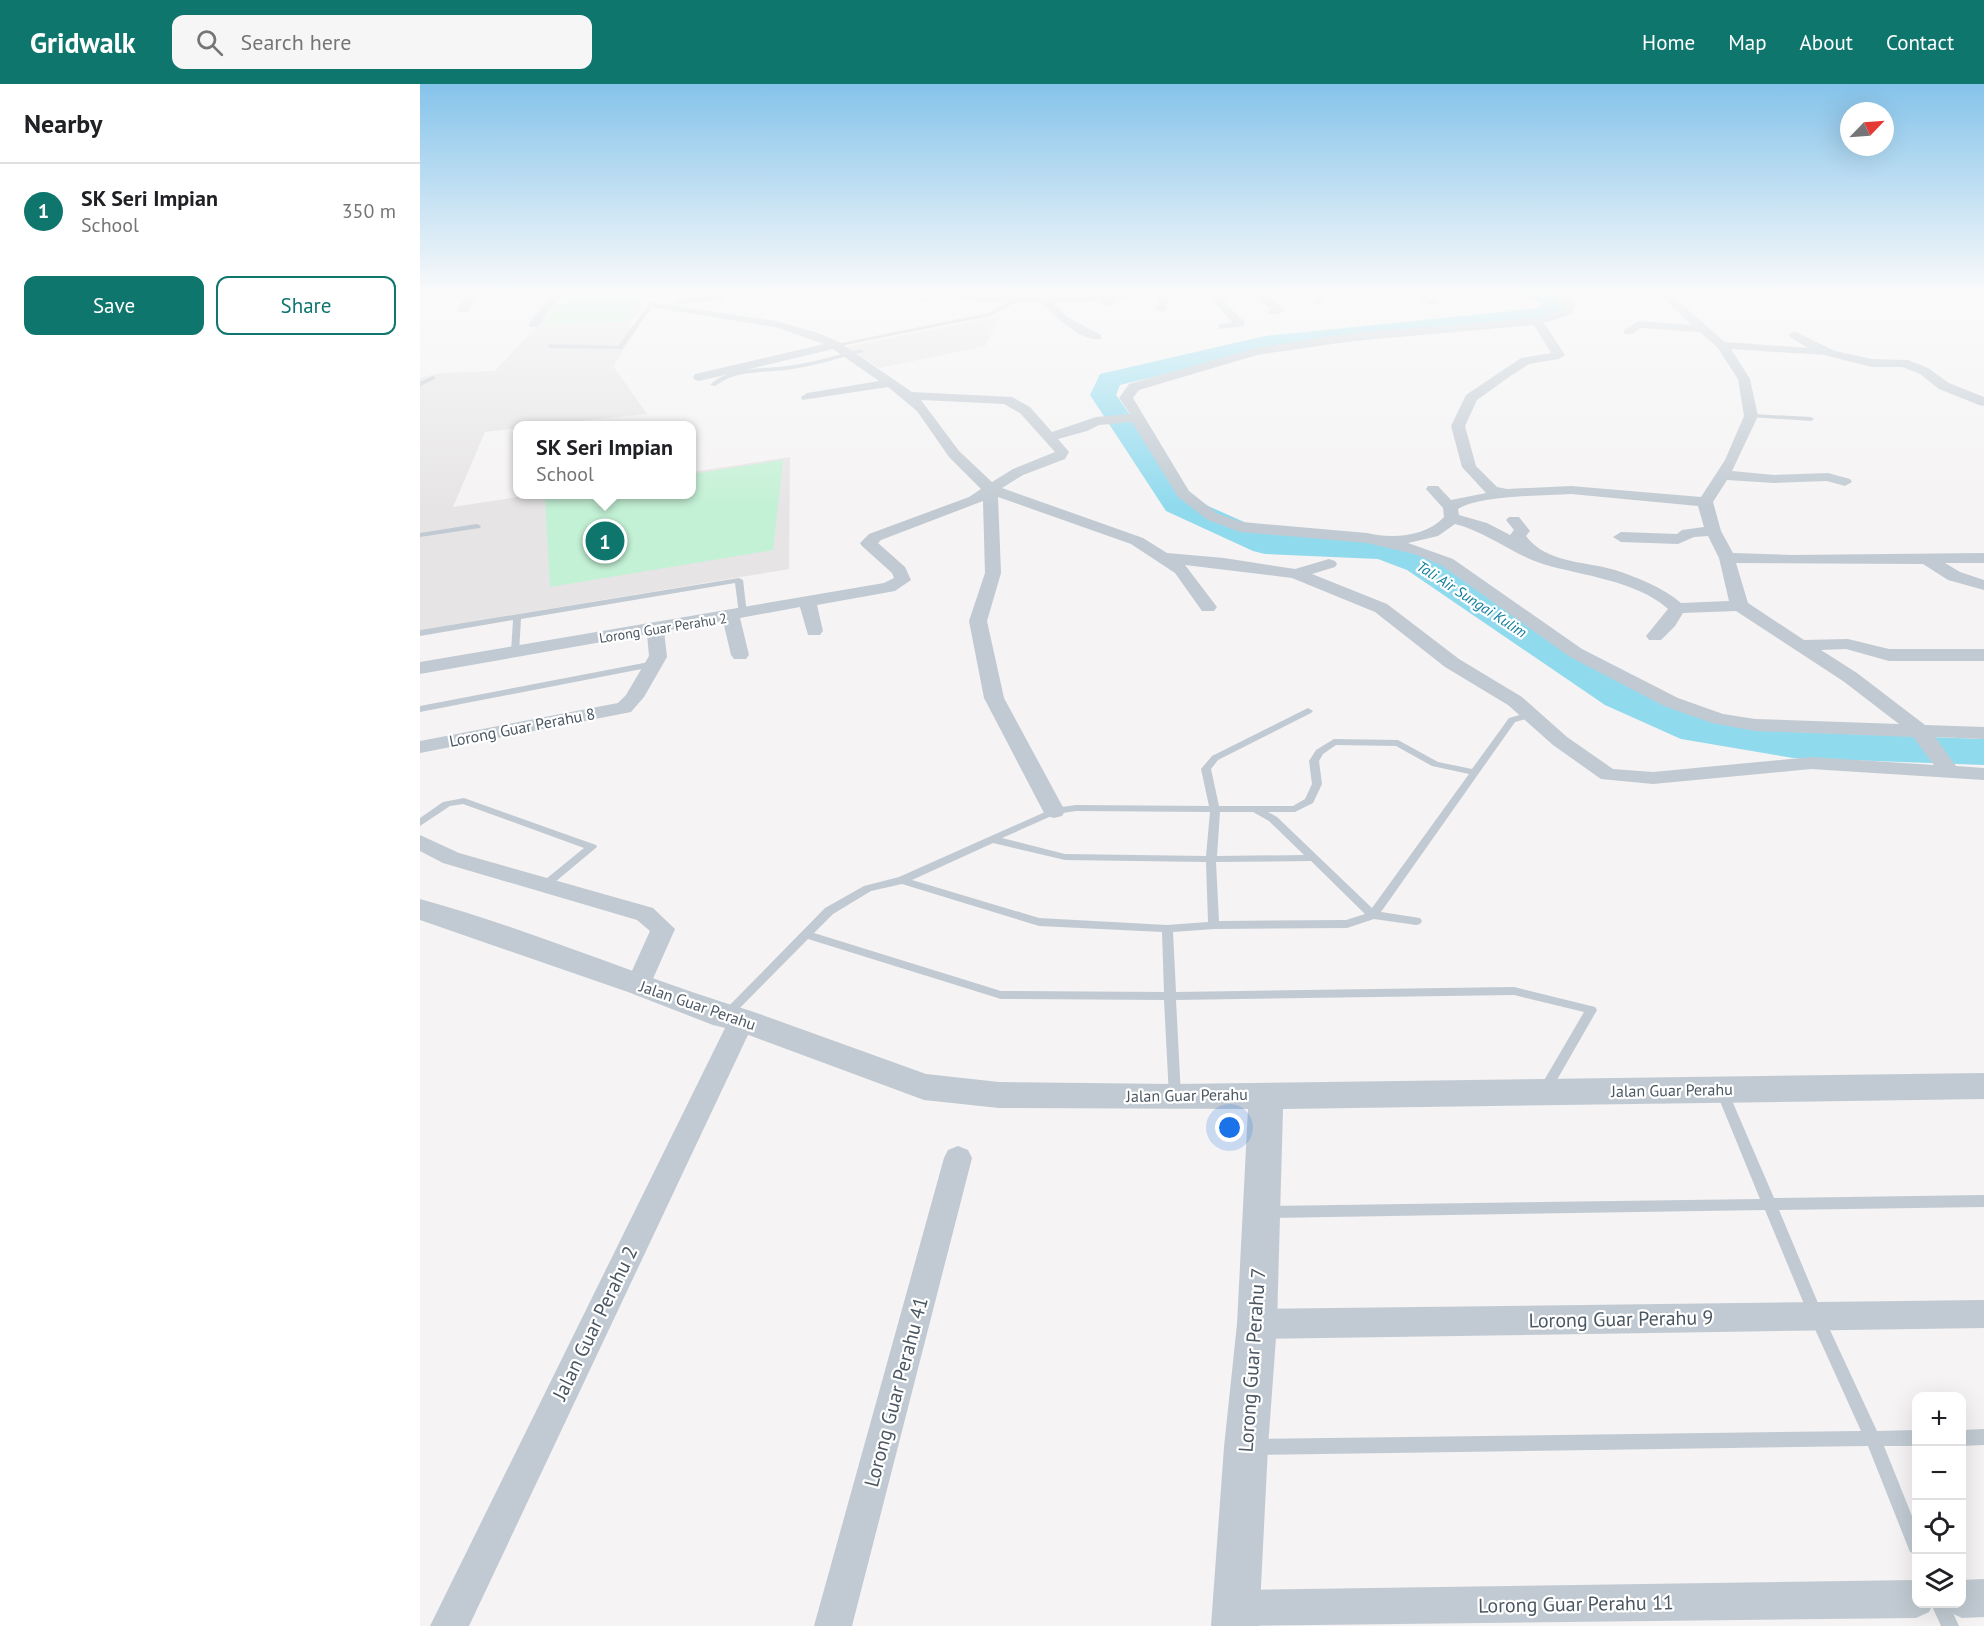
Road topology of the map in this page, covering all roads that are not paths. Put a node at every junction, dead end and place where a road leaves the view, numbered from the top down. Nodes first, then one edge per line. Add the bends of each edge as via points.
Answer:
1 (754, 364) edge
2 (805, 364) edge
3 (868, 364) edge
4 (1214, 364) edge
5 (1520, 364) edge
6 (1734, 364) edge
7 (1906, 364) edge
8 (699, 377) dead end
9 (433, 378) dead end
10 (892, 383) junction
11 (420, 384) edge
12 (713, 385) dead end
13 (909, 396) junction
14 (807, 397) dead end
15 (1984, 402) edge
16 (1751, 416) junction
17 (1132, 418) junction
18 (1811, 419) dead end
19 (1048, 437) junction
20 (1720, 475) junction
21 (1845, 482) dead end
22 (990, 489) junction
23 (1433, 489) dead end
24 (1506, 494) junction
25 (1705, 502) junction
26 (1451, 513) junction
27 (1514, 520) dead end
28 (477, 526) dead end
29 (1713, 531) junction
30 (420, 535) edge
31 (1622, 537) dead end
32 (1379, 541) junction
33 (1167, 558) junction
34 (1727, 558) junction
35 (1984, 558) edge
36 (1927, 559) junction
37 (1546, 560) junction
38 (1329, 564) dead end
39 (1296, 574) junction
40 (1984, 585) edge
41 (807, 602) junction
42 (1740, 606) junction
43 (1208, 607) dead end
44 (1677, 608) junction
45 (737, 615) junction
46 (517, 617) junction
47 (655, 629) junction
48 (814, 631) dead end
49 (420, 633) edge
50 (1655, 636) dead end
51 (1803, 645) junction
52 (515, 652) junction
53 (740, 655) dead end
54 (1984, 655) edge
55 (649, 665) junction
56 (420, 668) edge
57 (420, 709) edge
58 (1308, 711) dead end
59 (1530, 715) junction
60 (1918, 730) junction
61 (1984, 733) edge
62 (420, 747) edge
63 (1947, 768) junction
64 (1473, 772) junction
65 (1984, 774) edge
66 (1251, 807) junction
67 (1215, 808) junction
68 (1054, 811) junction
69 (420, 823) edge
70 (991, 839) junction
71 (420, 842) edge
72 (1313, 858) junction
73 (1211, 860) junction
74 (902, 880) junction
75 (545, 885) junction
76 (420, 909) edge
77 (1373, 915) junction
78 (1416, 921) dead end
79 (1214, 924) junction
80 (1167, 928) junction
81 (805, 934) junction
82 (639, 984) junction
83 (1170, 996) junction
84 (733, 1018) junction
85 (1984, 1086) edge
86 (1721, 1089) junction
87 (1543, 1092) junction
88 (1266, 1094) junction
89 (1175, 1097) junction
90 (958, 1158) dead end
91 (1984, 1201) edge
92 (1768, 1203) junction
93 (1262, 1212) junction
94 (1984, 1314) edge
95 (1816, 1316) junction
96 (1257, 1324) junction
97 (1984, 1437) edge
98 (1912, 1438) edge
99 (1966, 1438) edge
100 (1873, 1439) junction
101 (1246, 1447) junction
102 (1912, 1534) edge
103 (1984, 1598) edge
104 (1912, 1599) edge
105 (1966, 1599) edge
106 (1942, 1608) edge
107 (1236, 1618) edge
108 (449, 1626) edge
109 (833, 1626) edge
110 (1950, 1626) edge

1 - 8 street
2 - 12 lane via 748,370
3 - 10 street
4 - 17 street via 1134,387 1126,398 1138,417
5 - 24 street via 1471,398 1458,426 1468,467 1492,490
6 - 16 street via 1744,379
7 - 15 street via 1944,386
9 - 11 lane
10 - 13 street
10 - 14 street
13 - 19 street via 1007,400 1024,410
13 - 22 street via 954,454
16 - 18 lane
16 - 20 street via 1732,460
17 - 19 street via 1096,421
17 - 32 street via 1183,494 1213,517 1240,527
19 - 22 street via 1062,452 1059,456 1018,472
20 - 21 street via 1827,477
20 - 25 street
22 - 33 street via 1137,541
22 - 41 street, Lorong Guar Perahu 2 via 974,500 868,543 899,571 903,580 889,587
22 - 68 street via 993,573 978,621 994,698
23 - 26 street
24 - 25 street via 1583,491
24 - 26 street via 1460,501
25 - 29 street
26 - 32 street via 1443,528 1416,538
26 - 37 street
27 - 37 street via 1525,545
28 - 30 lane
29 - 31 street via 1688,533 1678,539
29 - 34 street
32 - 60 street via 1448,562 1576,653 1671,702 1710,716 1755,725
33 - 39 street
33 - 43 street via 1181,569
34 - 36 street
34 - 42 street
35 - 36 street
36 - 40 street via 1954,576
37 - 44 street via 1610,574 1666,598
38 - 39 street
39 - 59 street via 1381,608 1452,663 1515,701
41 - 45 street, Lorong Guar Perahu 2
41 - 48 street
42 - 44 street
42 - 51 street
44 - 50 street
45 - 46 lane via 739,580
45 - 47 street, Lorong Guar Perahu 2
45 - 53 street
46 - 49 lane
46 - 52 lane
47 - 52 street, Lorong Guar Perahu 2
47 - 55 street via 658,657
51 - 54 street via 1848,644 1890,655
51 - 60 street
52 - 56 street, Lorong Guar Perahu 2
55 - 57 lane
55 - 62 street, Lorong Guar Perahu 8 via 632,703 624,708
58 - 67 lane via 1215,758 1206,769
59 - 63 street via 1607,784 1811,763
59 - 64 lane via 1512,720
60 - 61 street
60 - 63 street
63 - 65 street
64 - 66 lane via 1435,764 1398,743 1334,742 1319,752 1314,761 1317,784 1309,801 1295,809
64 - 77 lane
66 - 67 lane
66 - 72 lane via 1274,819
67 - 68 lane
67 - 73 lane
68 - 70 lane
69 - 75 lane via 447,804 464,801 592,847
70 - 73 lane via 1065,857
70 - 74 lane
71 - 75 street via 451,858
72 - 73 lane
72 - 77 lane
73 - 79 lane
74 - 80 lane via 1039,922
74 - 81 lane via 868,888 829,911
75 - 82 street via 645,914 663,929
76 - 82 street, Jalan Guar Perahu
77 - 78 lane
77 - 79 lane via 1347,924
79 - 80 lane
80 - 83 lane
81 - 83 lane via 1001,995
81 - 84 lane
82 - 84 street, Jalan Guar Perahu
83 - 87 lane via 1514,991 1591,1010
83 - 89 lane
84 - 89 street, Jalan Guar Perahu via 924,1087 999,1095
84 - 108 street, Jalan Guar Perahu 2
85 - 86 street, Jalan Guar Perahu
86 - 87 street, Jalan Guar Perahu
86 - 92 lane
87 - 88 street, Jalan Guar Perahu
88 - 89 street, Jalan Guar Perahu
88 - 93 street, Lorong Guar Perahu 7
90 - 109 street, Lorong Guar Perahu 41
91 - 92 lane
92 - 93 lane
92 - 95 lane
93 - 96 street, Lorong Guar Perahu 7
94 - 95 street, Lorong Guar Perahu 9
95 - 96 street, Lorong Guar Perahu 9
95 - 100 lane
96 - 101 street, Lorong Guar Perahu 7
97 - 99 lane
98 - 100 lane
100 - 101 lane
100 - 102 lane
101 - 107 street, Lorong Guar Perahu 7
103 - 105 street
104 - 107 street, Lorong Guar Perahu 11
106 - 110 lane

